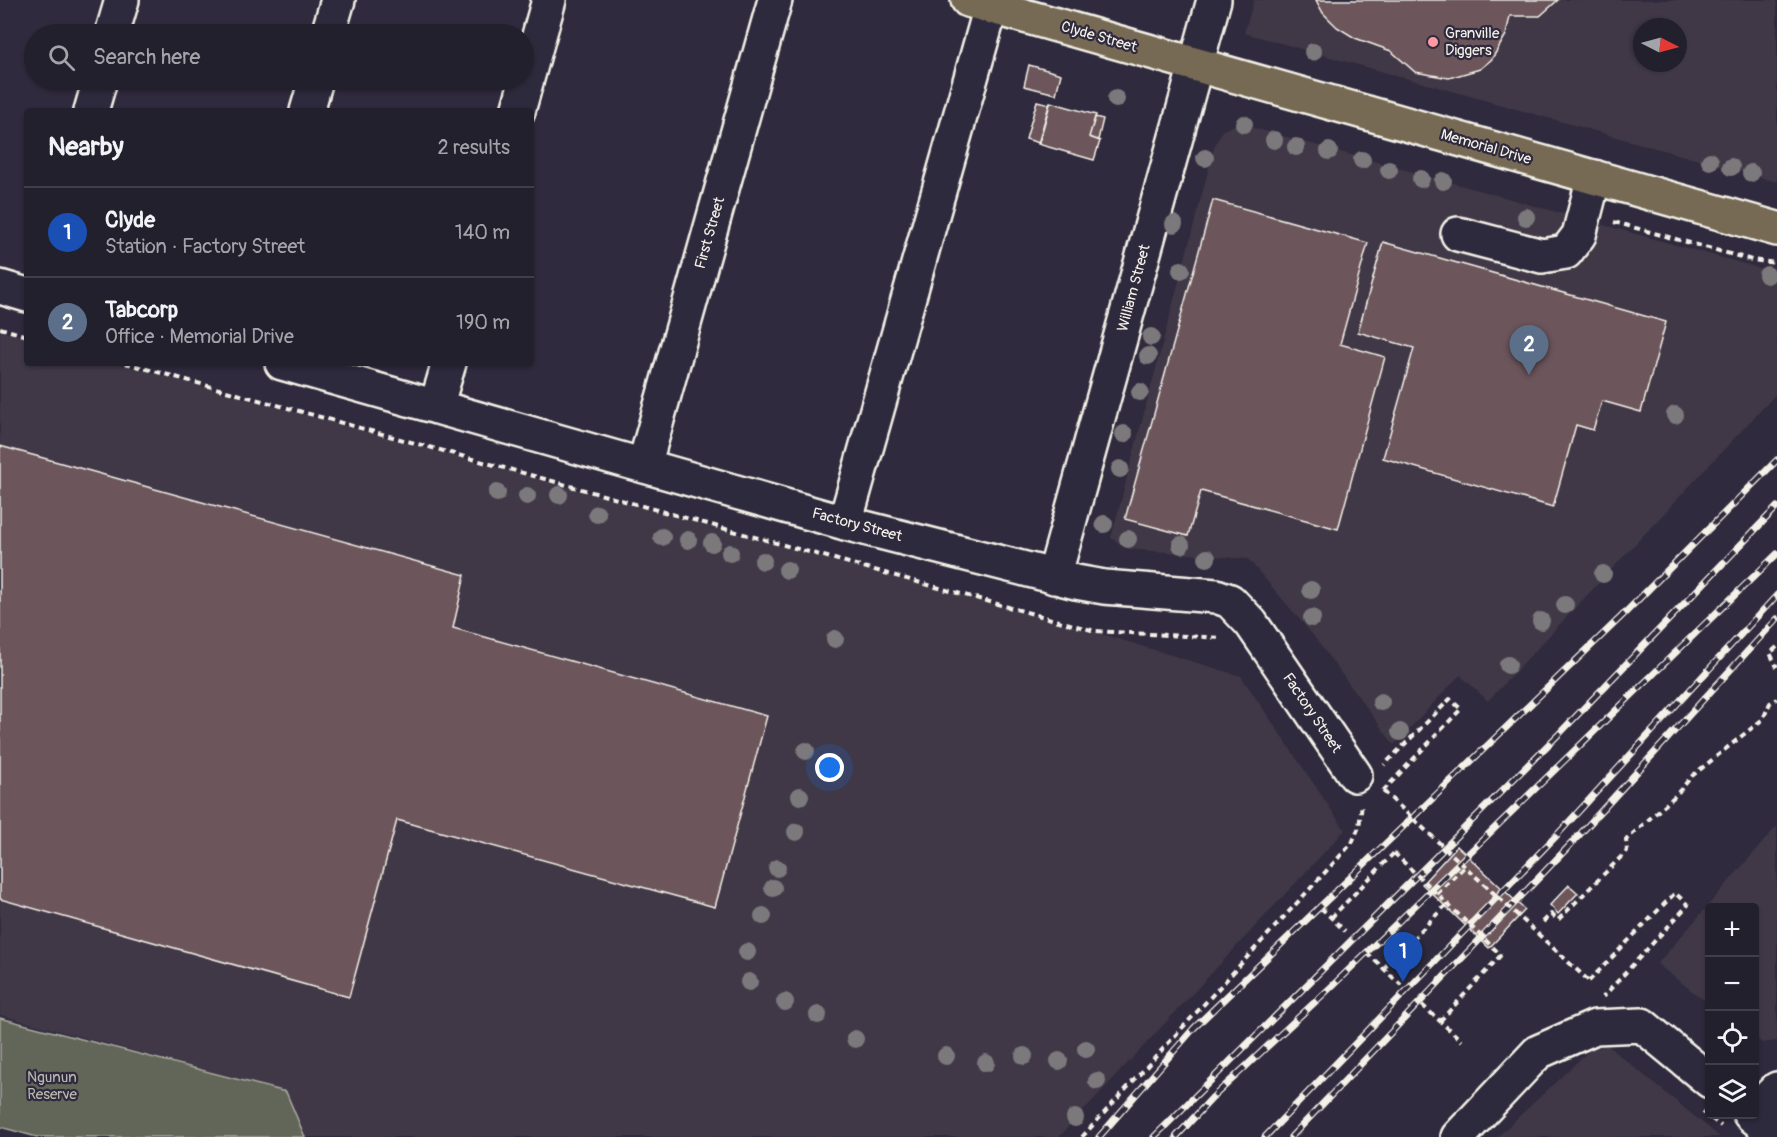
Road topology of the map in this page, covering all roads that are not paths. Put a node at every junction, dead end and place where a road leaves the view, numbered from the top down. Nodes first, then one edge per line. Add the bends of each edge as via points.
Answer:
1 (122, 0) edge
2 (338, 0) edge
3 (549, 0) edge
4 (775, 0) edge
5 (1214, 0) edge
6 (979, 3) edge
7 (115, 24) edge
8 (331, 24) edge
9 (534, 54) edge
10 (1195, 65) junction
11 (97, 90) edge
12 (313, 90) edge
13 (524, 90) edge
14 (92, 108) edge
15 (309, 108) edge
16 (519, 108) edge
17 (1594, 177) junction
18 (1777, 229) edge
19 (1458, 234) dead end
20 (0, 287) edge
21 (24, 294) edge
22 (292, 366) edge
23 (447, 366) edge
24 (436, 407) junction
25 (644, 466) junction
26 (845, 523) junction
27 (1054, 577) junction
28 (1364, 786) road end
29 (1705, 1077) edge
30 (1777, 1089) edge
31 (1759, 1107) edge
32 (1758, 1119) edge
33 (1777, 1136) edge
34 (1458, 1137) edge

1 - 7 street
2 - 8 street
3 - 9 street
4 - 25 street, First Street
5 - 10 street, William Street
6 - 10 main road, Clyde Street
6 - 26 street
10 - 17 main road, Memorial Drive
10 - 27 street, William Street
11 - 14 street
12 - 15 street
13 - 16 street
17 - 18 main road, Memorial Drive
17 - 19 street via 1579,235 1566,252 1542,256
20 - 21 street
22 - 24 street, Factory Street
23 - 24 street
24 - 25 street, Factory Street
25 - 26 street, Factory Street
26 - 27 street, Factory Street
27 - 28 street, Factory Street via 1104,587 1203,594 1230,601 1251,623
29 - 34 street via 1642,1024 1595,1027 1538,1052
30 - 31 street
32 - 33 street

